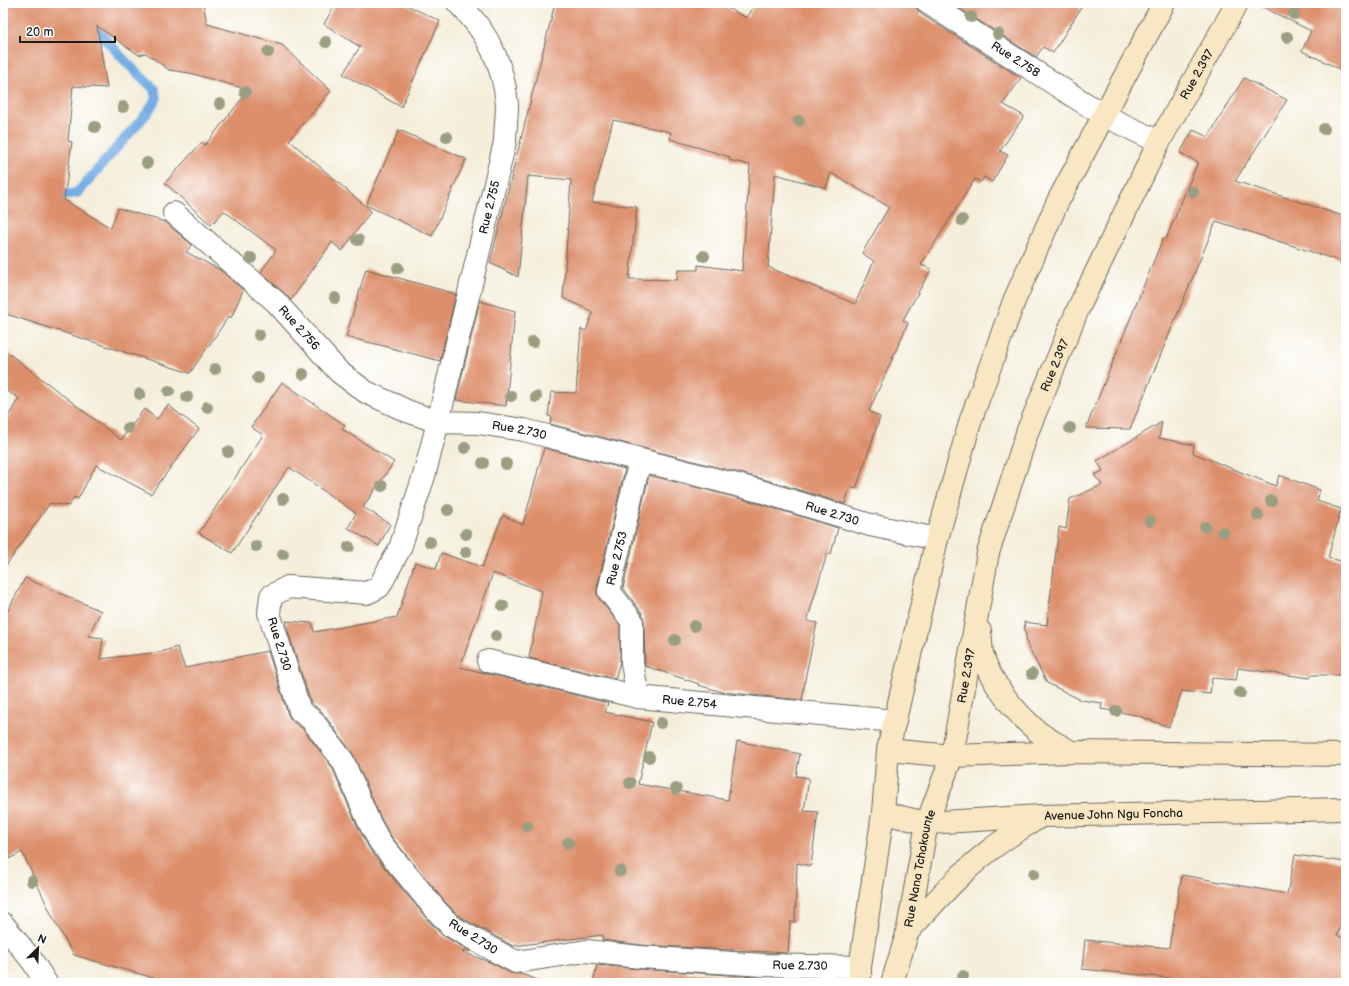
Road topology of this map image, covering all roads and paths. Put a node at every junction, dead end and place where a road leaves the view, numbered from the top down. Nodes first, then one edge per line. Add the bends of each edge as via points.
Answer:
1 (458, 3) edge
2 (928, 3) edge
3 (1164, 3) edge
4 (1237, 3) edge
5 (1104, 115) junction
6 (1159, 142) junction
7 (174, 213) dead end
8 (438, 422) junction
9 (640, 460) junction
10 (937, 539) junction
11 (978, 611) junction
12 (488, 662) dead end
13 (638, 698) junction
14 (895, 721) junction
15 (888, 750) junction
16 (1071, 752) junction
17 (1346, 755) edge
18 (952, 756) junction
19 (1346, 809) edge
20 (883, 813) junction
21 (1041, 816) junction
22 (926, 823) junction
23 (3, 924) edge
24 (907, 934) junction
25 (860, 975) edge
26 (46, 983) edge
27 (892, 983) edge

1 - 8 street, Rue 2.755 via 486,36 501,67 507,105 504,142
2 - 5 street, Rue 2.758
3 - 5 main road
4 - 6 main road, Rue 2.397
5 - 6 street, Rue 2.758
5 - 10 main road via 1058,201 1014,301 971,419
6 - 11 main road, Rue 2.397 via 1078,309 1028,430 988,553
7 - 8 street, Rue 2.756 via 276,302 339,372 366,392
8 - 9 street, Rue 2.730 via 478,423 524,430
8 - 25 street, Rue 2.730 via 424,476 400,548 379,586 367,593 288,587 271,596 269,613 300,711 312,720 343,761 380,842 451,926 516,962 586,950 640,957 763,965
9 - 10 street, Rue 2.730 via 760,491 870,525
9 - 13 street, Rue 2.753 via 609,592 632,621 632,663
10 - 14 main road
11 - 16 main road via 982,653 990,674 1003,695 1037,732
11 - 18 main road, Rue 2.397
12 - 13 street, Rue 2.754
13 - 14 street, Rue 2.754
14 - 15 main road
15 - 18 main road
15 - 20 main road
16 - 17 main road
16 - 18 main road
18 - 22 main road, Rue Nana Tchakounte
19 - 21 main road, Avenue John Ngu Foncha
20 - 22 main road, Avenue John Ngu Foncha
20 - 25 main road
21 - 22 main road, Avenue John Ngu Foncha
21 - 24 main road via 1006,838 973,865 937,899
22 - 24 main road, Rue Nana Tchakounte
23 - 26 street
24 - 27 main road, Rue Nana Tchakounte

